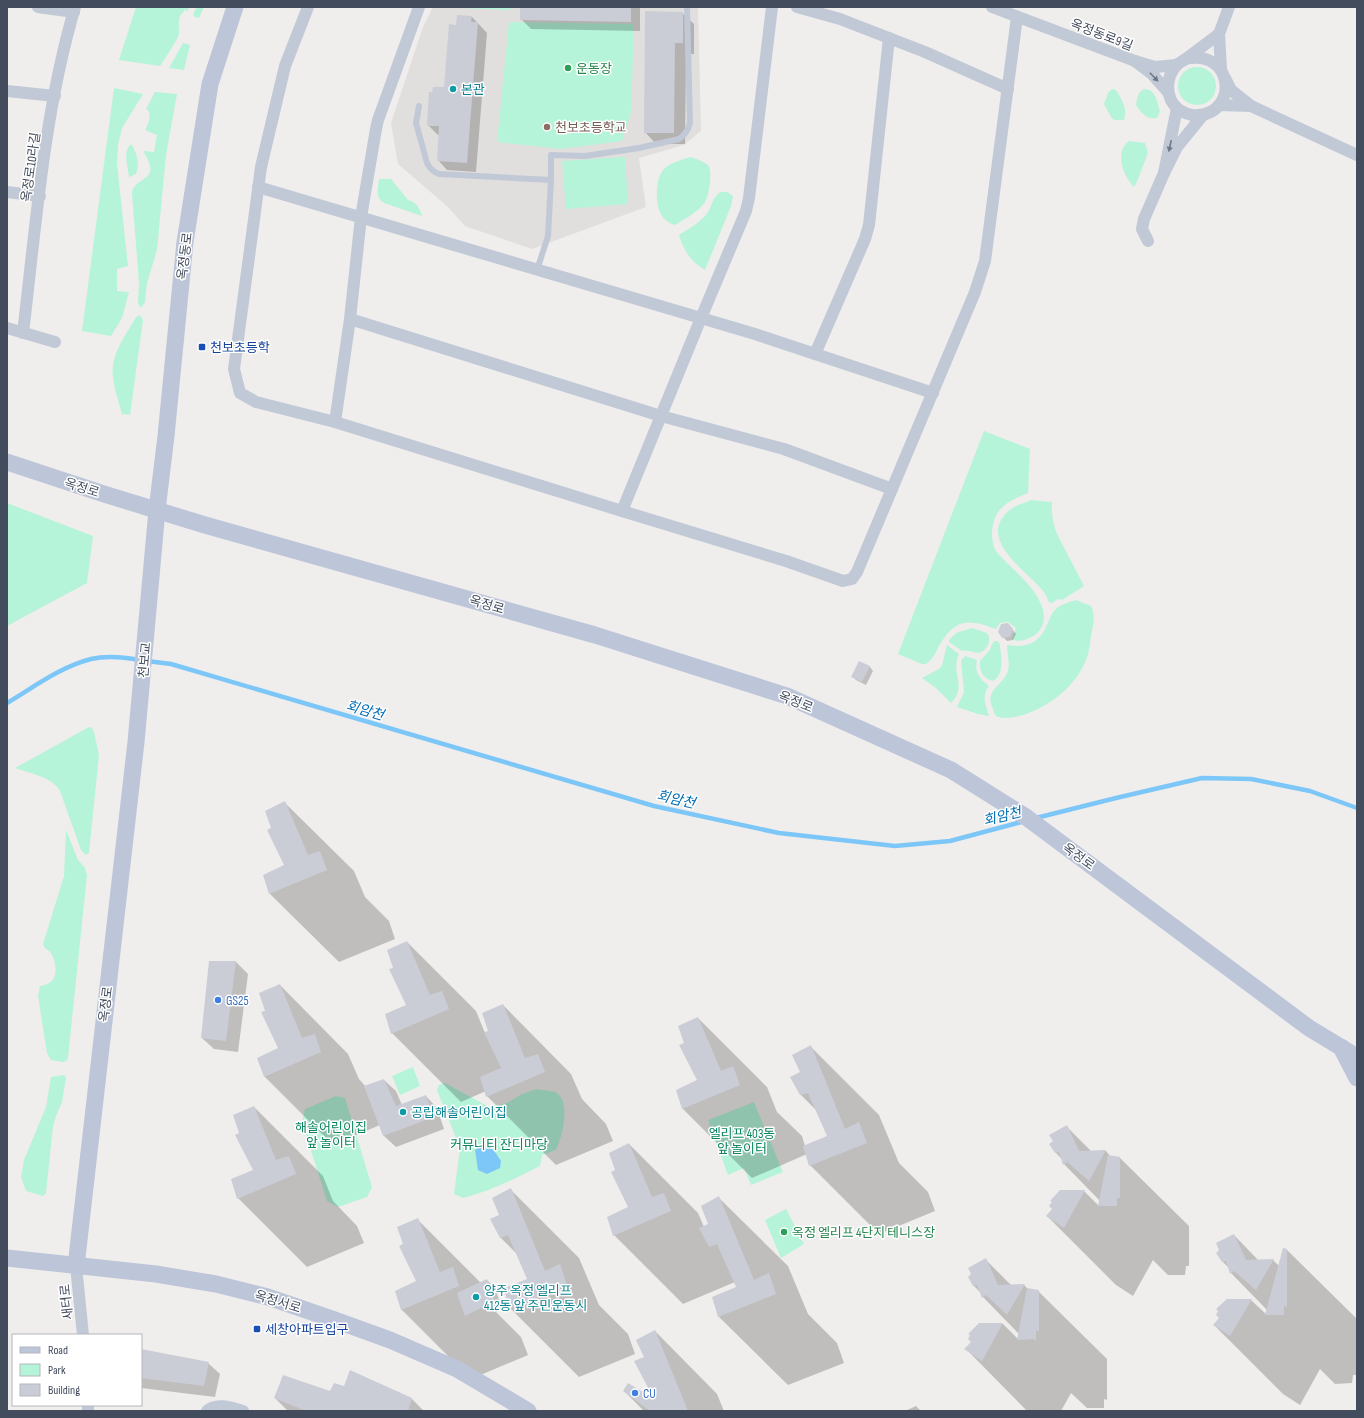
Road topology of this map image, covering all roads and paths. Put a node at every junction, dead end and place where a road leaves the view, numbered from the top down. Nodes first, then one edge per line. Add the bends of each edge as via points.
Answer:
1 (38, 7) edge
2 (235, 7) edge
3 (308, 7) edge
4 (419, 7) edge
5 (687, 7) edge
6 (772, 7) edge
7 (797, 7) edge
8 (992, 7) edge
9 (1229, 7) edge
10 (75, 9) edge
11 (1017, 17) junction
12 (1219, 34) junction
13 (889, 38) junction
14 (1135, 61) junction
15 (1181, 62) junction
16 (1223, 74) junction
17 (1008, 89) junction
18 (7, 91) edge
19 (1168, 92) junction
20 (55, 96) junction
21 (1219, 105) junction
22 (419, 106) dead end
23 (1251, 106) junction
24 (1177, 108) junction
25 (1203, 115) junction
26 (1357, 155) edge
27 (1164, 173) junction
28 (551, 180) junction
29 (258, 187) junction
30 (7, 192) edge
31 (40, 196) junction
32 (361, 217) junction
33 (1148, 241) dead end
34 (537, 270) junction
35 (701, 318) junction
36 (350, 319) junction
37 (7, 328) edge
38 (23, 333) junction
39 (55, 342) dead end
40 (815, 354) junction
41 (933, 393) junction
42 (661, 416) junction
43 (336, 422) junction
44 (7, 462) edge
45 (892, 489) junction
46 (157, 510) junction
47 (622, 511) junction
48 (136, 742) joint
49 (1349, 1048) edge
50 (1357, 1057) edge
51 (1357, 1078) edge
52 (7, 1258) edge
53 (76, 1266) junction
54 (83, 1334) edge
55 (208, 1411) edge
56 (243, 1411) edge
57 (528, 1411) edge

1 - 10 street
2 - 46 street, 옥정동로 via 210,84 185,242
3 - 29 street via 285,66
4 - 32 street via 378,120
5 - 28 lane via 690,123 684,135 679,140 608,153 585,156 551,155
6 - 35 street via 749,198 746,211
7 - 13 street via 840,19
8 - 11 street, 옥정동로9길
9 - 12 street
10 - 20 street, 옥정로10라길
11 - 14 street, 옥정동로9길
11 - 17 street
12 - 15 street
12 - 16 street
13 - 17 street
13 - 40 street via 865,239
14 - 15 street via 1155,67
14 -> 19 street via 1152,74
15 - 16 street via 1195,57 1205,58 1213,62
15 - 19 street via 1171,73
16 - 21 street via 1226,88
16 - 23 street via 1231,90
17 - 41 street via 985,261 975,292
18 - 20 street
19 - 24 street
20 - 31 street, 옥정로10라길 via 46,142
21 - 23 street
21 - 25 street
22 - 28 lane via 416,123 427,163 434,172
23 - 26 street
24 - 25 street via 1185,113
24 -> 27 street
25 - 27 street via 1177,147
27 - 33 street via 1144,219 1142,229
28 - 34 lane via 548,236
29 - 32 street
29 - 43 street via 234,369 240,393 256,402
30 - 31 street
31 - 38 street, 옥정로10라길
32 - 34 street
32 - 36 street
34 - 35 street
35 - 40 street
35 - 42 street
36 - 42 street
36 - 43 street
37 - 38 street
38 - 39 street
40 - 41 street
41 - 45 street
42 - 45 street via 784,449
42 - 47 street
43 - 47 street
44 - 46 street, 옥정로
45 - 47 street via 857,572 852,579 843,581
46 - 48 street, 천보교
46 - 49 street, 옥정로 via 595,634 787,696 951,770 1026,817 1309,1028
48 - 53 street, 옥정로
49 - 50 street, 옥정로
49 - 51 street
52 - 53 street, 옥정서로
53 - 54 street, 새터로
53 - 57 street, 옥정서로 via 156,1274 268,1297 332,1318 457,1369
55 - 56 street via 221,1406

